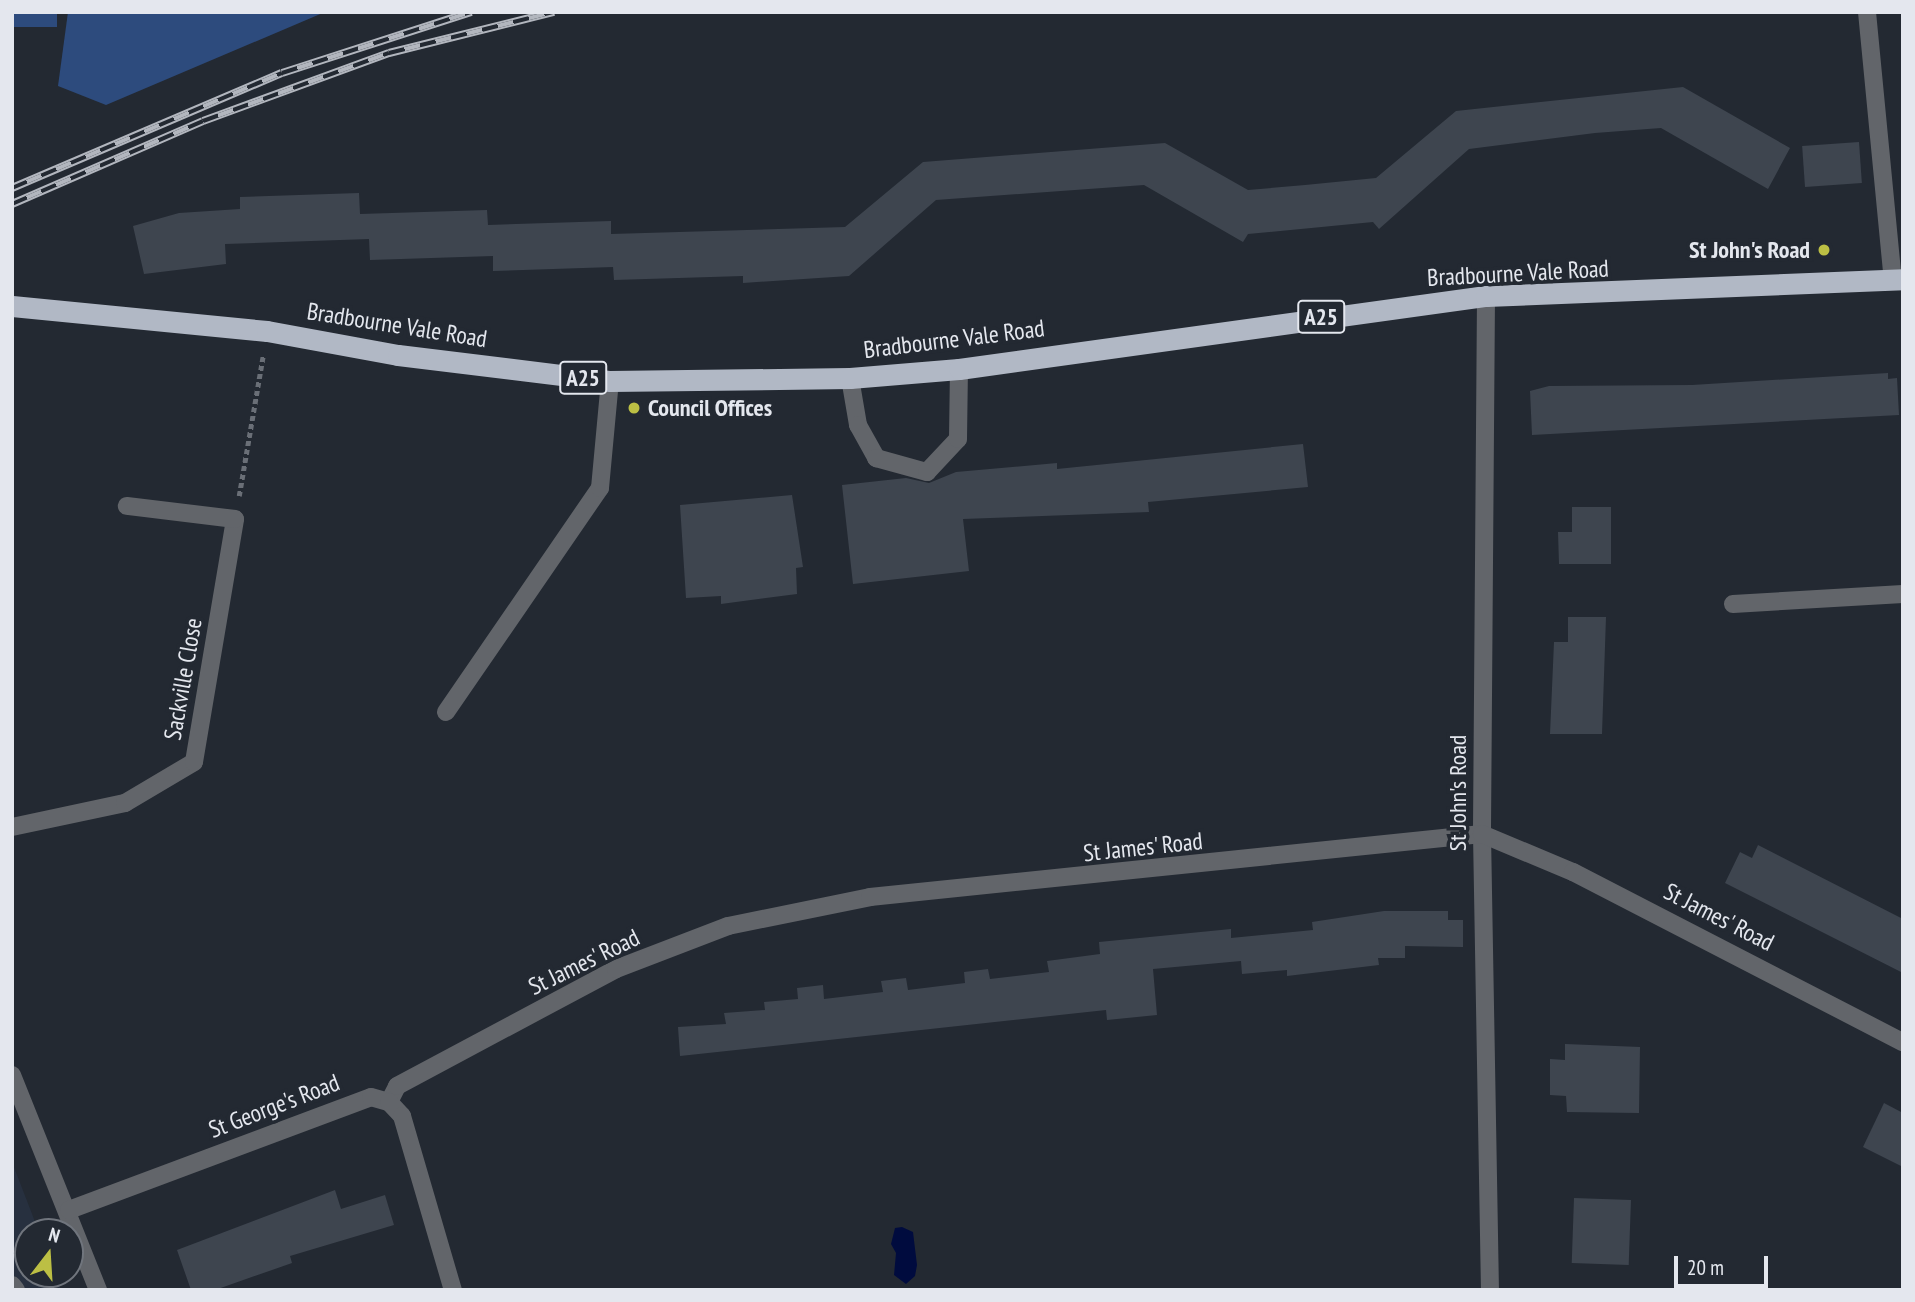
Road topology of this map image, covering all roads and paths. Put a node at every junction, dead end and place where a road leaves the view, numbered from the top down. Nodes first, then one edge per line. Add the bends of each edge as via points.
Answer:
1 (1867, 12) edge
2 (1898, 279) edge
3 (1486, 296) junction
4 (12, 306) edge
5 (267, 331) junction
6 (959, 369) junction
7 (850, 378) junction
8 (610, 381) junction
9 (127, 506) dead end
10 (235, 519) junction
11 (1903, 594) edge
12 (1733, 604) dead end
13 (446, 712) dead end
14 (12, 827) edge
15 (1482, 834) junction
16 (1903, 1042) edge
17 (12, 1075) edge
18 (389, 1102) junction
19 (69, 1210) junction
20 (12, 1285) edge
21 (16, 1290) edge
22 (99, 1290) edge
23 (453, 1290) edge
24 (1490, 1290) edge

1 - 2 street
2 - 3 highway, Bradbourne Vale Road / A25
3 - 6 highway, Bradbourne Vale Road / A25
3 - 15 street, St John's Road
4 - 5 highway, Bradbourne Vale Road / A25
5 - 8 highway, Bradbourne Vale Road / A25 via 398,355
5 - 10 path
6 - 7 highway, Bradbourne Vale Road / A25
6 - 7 street via 958,439 927,471 876,458 858,425
7 - 8 highway, Bradbourne Vale Road / A25
8 - 13 street via 600,488
9 - 10 street
10 - 14 street, Sackville Close via 194,762 125,803
11 - 12 street
15 - 16 street, St James' Road via 1678,923
15 - 18 street, St James' Road via 870,897 728,926 616,969 397,1086
15 - 24 street, St John's Road
17 - 19 street
18 - 19 street, St George's Road via 372,1097 352,1102
18 - 23 street via 402,1116
19 - 22 street
20 - 21 street

